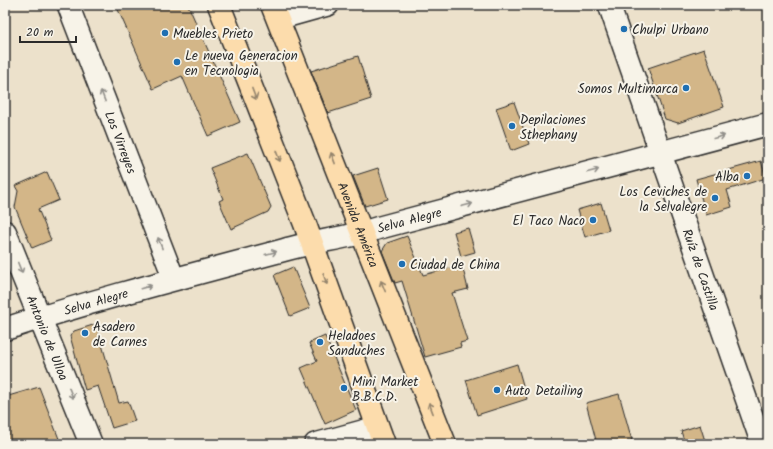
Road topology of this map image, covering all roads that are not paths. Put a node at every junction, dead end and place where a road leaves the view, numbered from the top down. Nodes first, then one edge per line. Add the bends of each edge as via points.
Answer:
1 (68, 5) edge
2 (219, 5) edge
3 (328, 5) edge
4 (609, 5) edge
5 (275, 12) edge
6 (768, 124) edge
7 (661, 153) junction
8 (5, 232) edge
9 (362, 233) junction
10 (312, 242) junction
11 (174, 279) junction
12 (41, 317) junction
13 (5, 328) edge
14 (381, 436) edge
15 (91, 444) edge
16 (315, 444) edge
17 (445, 444) edge
18 (762, 444) edge

11 -> 1 street, Los Virreyes
2 -> 10 main road
3 - 5 street
4 - 7 street, Ruíz de Castilla
9 -> 5 main road, Avenida América
7 -> 6 street, Selva Alegre
9 -> 7 street, Selva Alegre
7 - 18 street, Ruíz de Castilla
8 -> 12 street, Antonio de Ulloa
9 - 10 street, Selva Alegre
17 -> 9 main road, Avenida América
11 -> 10 street, Selva Alegre
10 -> 14 main road
12 -> 11 street, Selva Alegre
12 - 13 street, Selva Alegre
12 -> 15 street, Antonio de Ulloa
14 - 16 street

